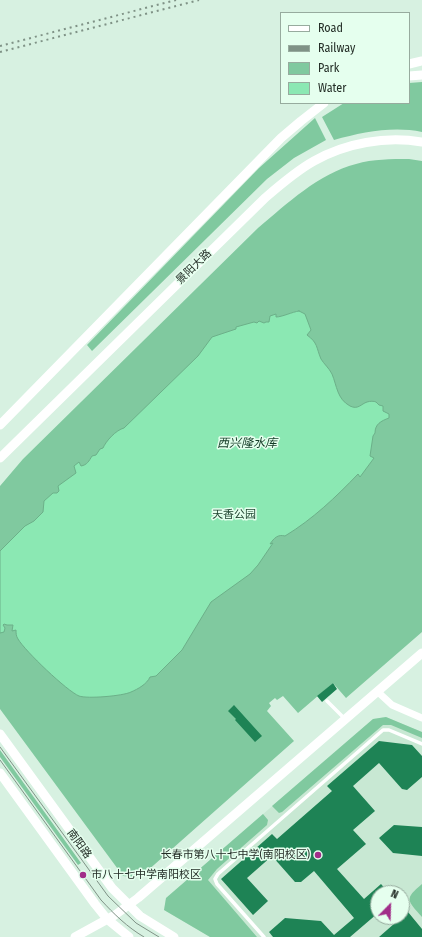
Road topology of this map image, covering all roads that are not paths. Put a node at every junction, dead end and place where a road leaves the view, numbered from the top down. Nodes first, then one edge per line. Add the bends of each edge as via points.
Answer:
1 (422, 61) edge
2 (410, 64) edge
3 (422, 75) edge
4 (410, 76) edge
5 (323, 104) edge
6 (422, 142) edge
7 (0, 425) edge
8 (0, 458) edge
9 (422, 653) edge
10 (378, 692) junction
11 (327, 701) dead end
12 (422, 718) edge
13 (345, 719) junction
14 (0, 734) edge
15 (422, 744) edge
16 (0, 773) edge
17 (129, 906) junction
18 (107, 919) junction
19 (75, 937) edge
20 (129, 937) edge
21 (174, 937) edge
22 (264, 937) edge

1 - 2 main road
3 - 4 main road
5 - 7 main road via 282,138
6 - 8 main road, 景阳大路 via 397,140 363,143 346,147 302,168 265,198
9 - 10 main road
10 - 12 street via 392,705
10 - 13 main road
11 - 13 lane
13 - 17 main road
14 - 17 main road, 南阳路 via 104,878
15 - 22 lane via 389,730 381,732 218,874 215,879 217,884
16 - 18 main road, 南阳路
17 - 18 main road
17 - 21 main road, 南阳路 via 150,923
18 - 19 main road
18 - 20 main road, 南阳路

